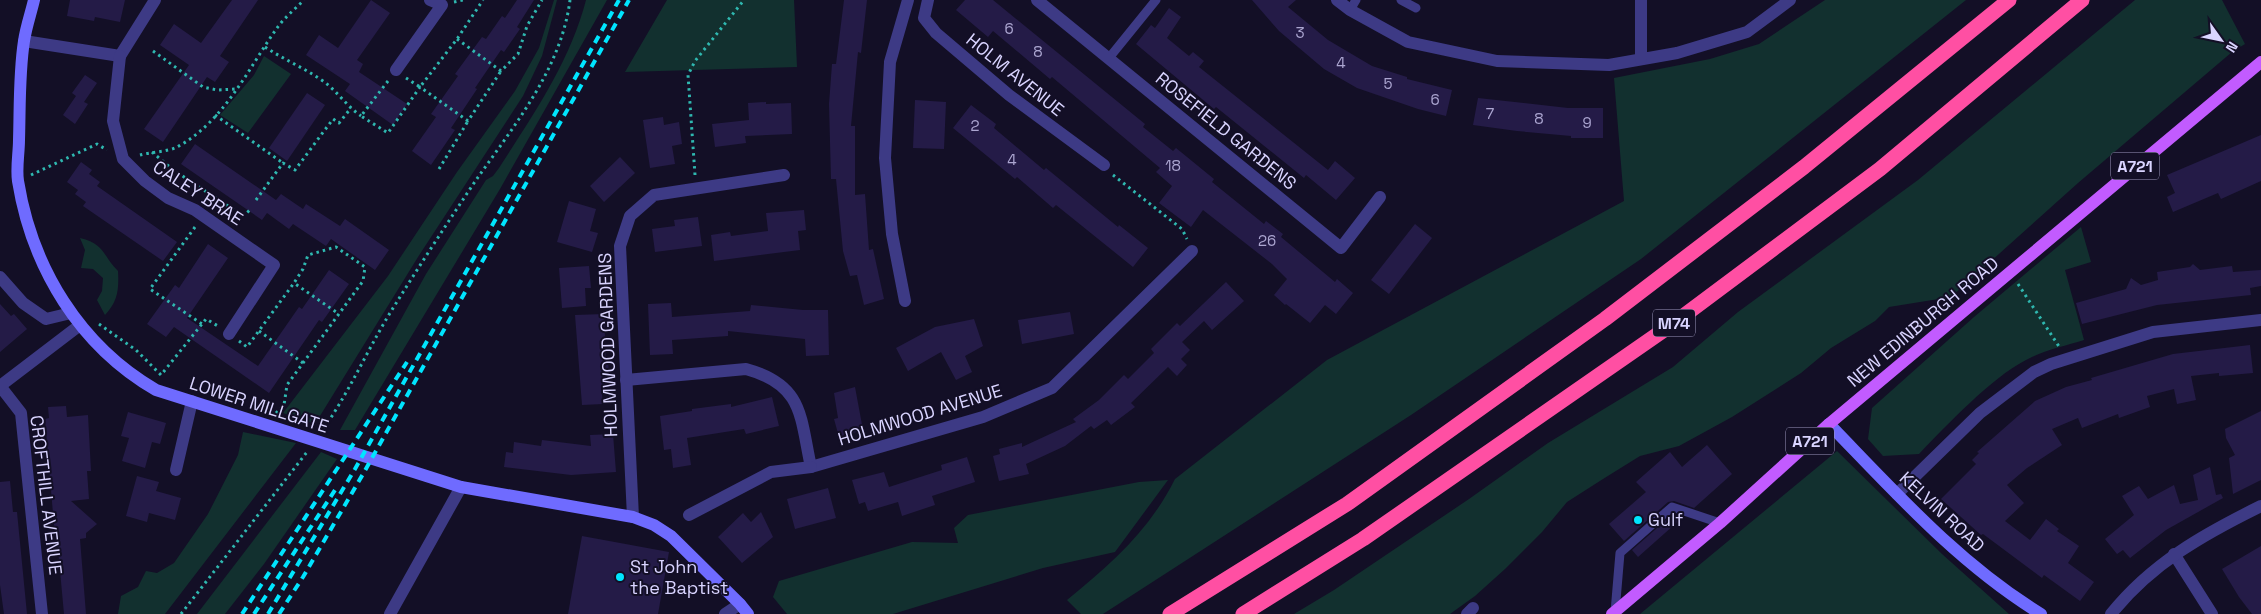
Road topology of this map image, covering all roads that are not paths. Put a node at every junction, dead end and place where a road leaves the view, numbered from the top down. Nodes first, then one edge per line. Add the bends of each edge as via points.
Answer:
1 (34, 0) edge
2 (155, 0) edge
3 (430, 0) edge
4 (908, 0) edge
5 (928, 0) edge
6 (1037, 0) edge
7 (1156, 0) edge
8 (1337, 0) edge
9 (1402, 0) edge
10 (1641, 0) edge
11 (1790, 0) edge
12 (2008, 0) edge
13 (2082, 0) edge
14 (1353, 5) edge
15 (1416, 8) dead end
16 (24, 41) junction
17 (120, 56) junction
18 (1110, 58) junction
19 (1641, 60) junction
20 (2261, 62) edge
21 (396, 70) road end
22 (1104, 165) dead end
23 (784, 175) dead end
24 (1380, 197) dead end
25 (1192, 251) road end
26 (0, 277) edge
27 (905, 301) dead end
28 (71, 313) junction
29 (2261, 320) edge
30 (80, 325) junction
31 (229, 334) road end
32 (626, 380) junction
33 (0, 386) edge
34 (192, 401) junction
35 (1829, 424) junction
36 (811, 467) junction
37 (176, 470) dead end
38 (461, 487) junction
39 (1897, 494) junction
40 (2261, 506) edge
41 (689, 515) dead end
42 (633, 517) junction
43 (1720, 523) junction
44 (2174, 554) junction
45 (744, 609) edge
46 (1614, 613) edge
47 (42, 614) edge
48 (390, 614) edge
49 (724, 614) edge
50 (1170, 614) edge
51 (1243, 614) edge
52 (2041, 614) edge
53 (2111, 614) edge
54 (2212, 614) edge

1 - 16 street, LOWER MILLGATE
2 - 17 street
3 - 21 street via 442,5
4 - 27 street via 890,62 885,158 892,234
5 - 22 street, HOLM AVENUE via 924,18 936,33 1009,95
6 - 18 street, ROSEFIELD GARDENS
7 - 18 lane
8 - 14 street
9 - 15 lane
10 - 19 street
11 - 19 street via 1747,32
12 - 50 highway, M74 via 1804,167 1597,324 1347,504
13 - 51 highway, M74 via 1880,169 1674,323 1363,539
14 - 19 street via 1408,42 1497,61 1610,65
16 - 17 street
16 - 28 street, LOWER MILLGATE via 18,180 35,246 54,288
17 - 31 street, CALEY BRAE via 113,121 123,160 168,198 203,216 274,265
18 - 24 street, ROSEFIELD GARDENS via 1341,248
20 - 35 main road, NEW EDINBURGH ROAD / A721
23 - 32 street, HOLMWOOD GARDENS via 654,195 630,216 620,246
25 - 36 street, HOLMWOOD AVENUE via 1052,388 983,417
26 - 28 street via 23,304 46,319
28 - 30 street, LOWER MILLGATE
29 - 39 street via 2169,329 2034,372 1980,413
30 - 33 street
30 - 34 street, LOWER MILLGATE via 135,378 156,390
32 - 36 street via 746,369 761,373 778,381 798,407
32 - 42 street, HOLMWOOD GARDENS
33 - 47 street, CROFTHILL AVENUE via 21,414
34 - 37 street
34 - 38 street, LOWER MILLGATE
35 - 39 street, KELVIN ROAD
35 - 43 main road, NEW EDINBURGH ROAD / A721
36 - 41 street, HOLMWOOD AVENUE via 771,472
38 - 42 street, LOWER MILLGATE
38 - 48 street
39 - 52 street, KELVIN ROAD via 1979,570
40 - 44 street
42 - 45 street, LOWER MILLGATE via 654,524 671,536
43 - 46 main road, NEW EDINBURGH ROAD / A721
43 - 46 lane via 1672,507 1620,552
44 - 53 street via 2150,572
44 - 54 street
45 - 49 street

